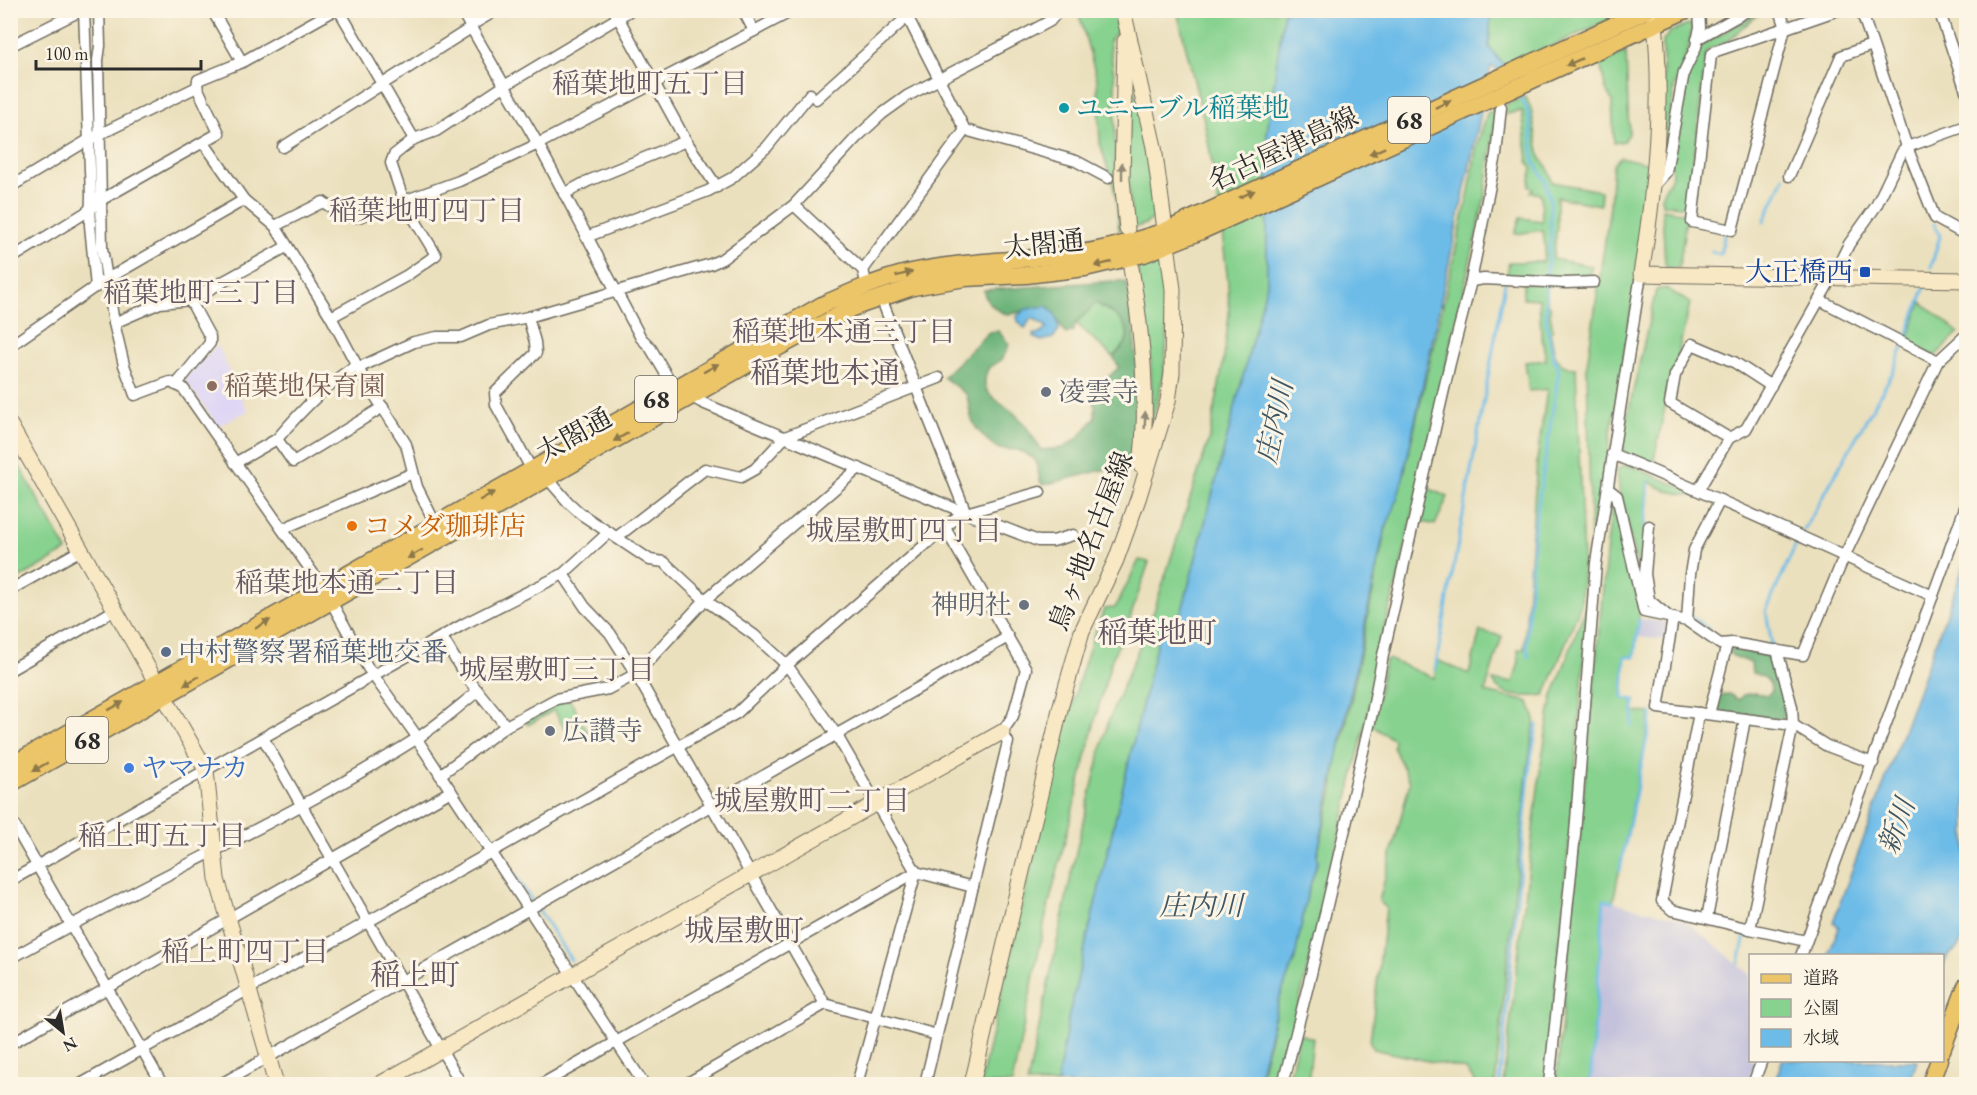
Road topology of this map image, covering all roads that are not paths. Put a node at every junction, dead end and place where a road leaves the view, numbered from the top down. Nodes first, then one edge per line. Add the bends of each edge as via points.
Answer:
1 (83, 10) edge
2 (99, 10) edge
3 (212, 10) edge
4 (337, 10) edge
5 (461, 10) edge
6 (496, 10) edge
7 (632, 10) edge
8 (743, 10) edge
9 (794, 10) edge
10 (918, 10) edge
11 (1059, 10) edge
12 (1122, 10) edge
13 (1749, 10) edge
14 (1780, 10) edge
15 (1838, 10) edge
16 (1861, 10) edge
17 (1939, 10) edge
18 (1689, 11) edge
19 (616, 14) edge
20 (906, 14) edge
21 (1652, 15) edge
22 (470, 27) junction
23 (1785, 28) junction
24 (754, 31) junction
25 (1697, 39) junction
26 (1872, 45) junction
27 (10, 46) edge
28 (242, 62) junction
29 (939, 79) junction
30 (381, 83) junction
31 (653, 83) junction
32 (504, 86) junction
33 (197, 87) junction
34 (1966, 92) edge
35 (1501, 107) dead end
36 (1966, 126) edge
37 (964, 130) junction
38 (101, 134) junction
39 (90, 139) junction
40 (414, 139) junction
41 (686, 141) junction
42 (204, 143) junction
43 (538, 144) junction
44 (283, 147) dead end
45 (1907, 147) junction
46 (1789, 176) dead end
47 (1108, 178) dead end
48 (10, 188) edge
49 (717, 188) junction
50 (1652, 189) junction
51 (564, 194) junction
52 (101, 200) junction
53 (244, 200) junction
54 (404, 202) junction
55 (794, 205) junction
56 (91, 209) junction
57 (1196, 225) joint
58 (275, 226) junction
59 (1127, 229) dead end
60 (1966, 235) edge
61 (586, 237) junction
62 (1166, 238) junction
63 (286, 247) junction
64 (10, 259) edge
65 (1131, 268) dead end
66 (1641, 274) junction
67 (865, 278) junction
68 (107, 279) junction
69 (1834, 279) junction
70 (1966, 280) edge
71 (1471, 281) junction
72 (1594, 282) dead end
73 (96, 287) junction
74 (616, 292) junction
75 (880, 298) junction
76 (190, 300) junction
77 (1820, 300) junction
78 (331, 317) junction
79 (528, 317) junction
80 (114, 323) junction
81 (1966, 335) edge
82 (10, 346) edge
83 (1938, 361) junction
84 (358, 366) junction
85 (939, 378) dead end
86 (176, 385) junction
87 (915, 386) junction
88 (1771, 386) junction
89 (674, 388) junction
90 (690, 398) junction
91 (383, 407) junction
92 (10, 425) edge
93 (785, 437) junction
94 (1729, 438) junction
95 (278, 439) junction
96 (1612, 454) junction
97 (236, 463) junction
98 (859, 468) junction
99 (532, 470) junction
100 (413, 472) junction
101 (548, 479) junction
102 (1608, 489) junction
103 (1699, 489) junction
104 (1040, 492) dead end
105 (1138, 499) junction
106 (1720, 500) junction
107 (1966, 505) edge
108 (964, 513) junction
109 (436, 525) junction
110 (1648, 526) dead end
111 (945, 528) junction
112 (282, 529) junction
113 (613, 535) junction
114 (1073, 535) dead end
115 (81, 550) junction
116 (1844, 557) junction
117 (563, 574) junction
118 (10, 590) edge
119 (328, 595) junction
120 (1933, 596) junction
121 (705, 600) junction
122 (115, 610) junction
123 (1672, 618) junction
124 (1687, 621) junction
125 (442, 636) junction
126 (1008, 637) junction
127 (1727, 644) junction
128 (1777, 650) junction
129 (787, 665) junction
130 (10, 670) edge
131 (636, 674) junction
132 (374, 675) junction
133 (160, 690) junction
134 (478, 691) junction
135 (1704, 714) junction
136 (1745, 719) junction
137 (1793, 725) junction
138 (506, 726) junction
139 (1002, 732) junction
140 (836, 734) junction
141 (263, 738) junction
142 (418, 738) junction
143 (677, 746) junction
144 (1873, 763) junction
145 (10, 766) edge
146 (206, 770) junction
147 (440, 775) junction
148 (10, 784) edge
149 (451, 791) junction
150 (876, 803) junction
151 (302, 805) junction
152 (711, 805) junction
153 (10, 818) edge
154 (214, 850) junction
155 (491, 851) junction
156 (332, 859) junction
157 (37, 865) junction
158 (916, 872) junction
159 (750, 874) junction
160 (10, 881) edge
161 (973, 887) junction
162 (529, 909) junction
163 (1707, 918) junction
164 (227, 920) junction
165 (368, 921) junction
166 (71, 924) junction
167 (1750, 929) junction
168 (1806, 941) junction
169 (791, 945) junction
170 (1802, 954) edge
171 (10, 959) edge
172 (573, 975) junction
173 (402, 981) junction
174 (1966, 986) edge
175 (107, 988) junction
176 (248, 990) junction
177 (825, 1004) junction
178 (875, 1018) junction
179 (937, 1035) junction
180 (10, 1044) edge
181 (616, 1044) junction
182 (1944, 1045) edge
183 (142, 1050) junction
184 (441, 1050) junction
185 (268, 1058) junction
186 (1761, 1062) edge
187 (1937, 1062) edge
188 (81, 1084) edge
189 (162, 1084) edge
190 (221, 1084) edge
191 (276, 1084) edge
192 (380, 1084) edge
193 (461, 1084) edge
194 (542, 1084) edge
195 (644, 1084) edge
196 (686, 1084) edge
197 (857, 1084) edge
198 (925, 1084) edge
199 (972, 1084) edge
200 (1283, 1084) edge
201 (1549, 1084) edge
202 (1753, 1084) edge
203 (1930, 1084) edge

1 - 27 street
1 - 39 street
2 - 38 street
3 - 28 street
4 - 28 street
4 - 30 street
5 - 22 street
6 - 22 street
7 - 19 street
8 - 24 street
9 - 24 street
10 - 20 street
11 - 29 street via 1050,21
59 -> 12 street via 1122,179
12 - 62 street, 鳥ヶ地名古屋線 via 1154,147
13 - 25 street
14 - 23 street
15 - 23 street
16 - 26 street
17 - 34 street
18 - 21 main road, 68
18 - 25 street via 1700,27
19 - 31 street
19 - 32 street
20 - 29 street
20 - 49 street via 813,97 767,147
21 - 50 street via 1658,51 1658,135
21 - 57 main road, 名古屋津島線 / 68
22 - 30 street
22 - 32 street
23 - 23 street via 1716,51 1712,56 1692,222 1732,230
24 - 31 street
25 - 50 street via 1684,72 1666,172
26 - 45 street
26 - 46 street via 1841,56
28 - 33 street via 198,80
29 - 37 street
29 - 55 street via 882,114
30 - 40 street
30 - 44 street
31 - 41 street
31 - 43 street
32 - 40 street via 436,131
32 - 43 street
33 - 38 street
33 - 42 street via 219,133
35 - 71 street via 1496,155
36 - 45 street
37 - 47 street via 1076,161
37 - 67 street
38 - 39 street
38 - 52 street
39 - 48 street
39 - 56 street
40 - 54 street via 394,154 391,163
41 - 49 street
41 - 51 street
42 - 52 street
42 - 53 street
43 - 51 street
43 - 54 street
45 - 60 street via 1935,218
45 - 69 street via 1876,206 1853,238 1854,246
49 - 61 street
50 - 66 street
51 - 61 street
52 - 56 street
52 - 68 street
53 - 58 street
53 - 68 street
54 - 58 street via 359,218 338,212 323,202
54 - 78 street via 436,255
55 - 67 street
55 - 74 street via 711,264
56 - 64 street
56 - 73 street
57 - 62 main road, 太閤通 / 68
58 - 63 street
61 - 74 street
67 -> 62 main road, 太閤通 / 68 via 962,263 1081,253
62 -> 75 main road, 太閤通 / 68 via 1143,254 1085,268 957,279
62 - 105 street, 鳥ヶ地名古屋線 via 1173,289 1172,373 1168,401
63 - 76 street
63 - 78 street
105 -> 65 street via 1145,399
66 - 69 street
66 - 96 street
89 -> 67 main road, 太閤通 / 68
68 - 73 street
68 - 80 street
69 - 70 street
69 - 77 street
71 - 72 street
71 - 200 street
73 - 82 street
74 - 79 street
74 - 89 street
75 - 87 street
75 - 90 main road, 太閤通 / 68 via 802,334
76 - 80 street via 160,303
76 - 86 street via 210,342
77 - 83 street
77 - 88 street
78 - 84 street
79 - 84 street via 489,325 461,337 414,342
79 - 99 street via 536,353 495,393 496,405
80 - 86 street via 135,395 170,382
81 - 83 street
83 - 116 street
84 - 91 street
84 - 95 street via 338,378 294,418
85 - 87 street
86 - 97 street via 183,388
87 - 93 street
87 - 108 street
88 - 94 street via 1746,429
88 - 94 street via 1734,362 1692,344 1675,375 1670,403
89 - 90 street
89 - 99 main road, 太閤通 / 68
90 - 93 street
90 -> 101 main road, 太閤通 / 68
91 - 95 street via 293,462
91 - 100 street via 406,444
92 - 115 street
93 - 98 street
93 - 113 street via 755,469 741,477 705,469
94 - 103 street
95 - 97 street
96 - 102 street
96 - 103 street
97 - 112 street
98 - 108 street
98 - 121 street
109 -> 99 main road, 太閤通 / 68
100 - 109 street
100 - 112 street
101 - 113 street via 568,502
101 -> 119 main road, 太閤通 / 68
102 - 123 street via 1617,496 1644,612
102 - 201 street via 1596,563 1575,834
103 - 106 street
104 - 108 street
105 - 199 street, 鳥ヶ地名古屋線 via 1116,560 1082,631 1061,705
106 - 116 street
106 - 124 street via 1694,550
107 - 120 street
108 - 111 street
108 - 114 street via 1038,541
109 - 119 main road, 太閤通 / 68
110 - 123 street via 1645,574 1649,600
111 - 126 street
111 - 129 street
112 - 119 street
113 - 117 street via 573,562
113 - 121 street via 650,560 664,562
115 - 118 street
115 - 122 street
116 - 120 street
116 - 128 street via 1803,655
117 - 125 street
117 - 131 street via 585,607 610,633
119 - 132 street
119 - 133 main road, 太閤通 / 68
120 - 144 street
121 - 129 street via 754,635
121 - 131 street
122 - 130 street
122 - 133 street
123 - 124 street
123 - 135 street via 1658,708
124 - 127 street via 1720,644
125 - 132 street
125 - 134 street
126 - 139 street via 1026,669 1013,716
126 - 140 street
127 - 128 street
127 - 135 street
128 - 137 street
129 - 140 street
129 - 143 street via 737,713
131 - 138 street via 608,689 556,699
131 - 143 street
132 - 141 street
132 - 142 street
145 -> 133 main road, 太閤通 / 68
133 - 146 street
133 -> 148 main road, 太閤通 / 68
134 - 138 street
134 - 142 street
135 - 136 street
135 - 163 street via 1662,901 1672,910
136 - 137 street
136 - 163 street
137 - 144 street via 1827,746
137 - 167 street
138 - 147 street
139 - 150 street
139 - 161 street via 1008,742
140 - 150 street
140 - 152 street
141 - 146 street
141 - 151 street
142 - 147 street
142 - 151 street
143 - 152 street
143 - 155 street
144 - 168 street
146 - 154 street
146 - 157 street
147 - 149 street
149 - 155 street
149 - 156 street
150 - 158 street
150 - 159 street
151 - 154 street
151 - 156 street
152 - 159 street
152 - 162 street
153 - 157 street
154 - 164 street
154 - 166 street
155 - 162 street
155 - 165 street
156 - 164 street
156 - 165 street
157 - 160 street
157 - 166 street
158 - 161 street
158 - 169 street
158 - 178 street
159 - 169 street
159 - 172 street
161 - 179 street
162 - 172 street
162 - 173 street
163 - 167 street
164 - 175 street
164 - 176 street
165 - 173 street
165 - 176 street
166 - 171 street
166 - 175 street
167 - 168 street
168 - 170 street
169 - 177 street
169 - 181 street
172 - 181 street
172 - 184 street
173 - 184 street
173 - 185 street
174 - 182 main road
175 - 180 street
175 - 183 street
176 - 183 street
176 - 185 street
177 - 178 street
177 - 196 street
178 - 179 street
178 - 197 street
179 - 198 street
181 - 194 street
181 - 195 street
183 - 188 street
183 - 189 street
184 - 192 street
184 - 193 street
185 - 190 street
185 - 191 street
186 - 202 street
187 - 203 main road

